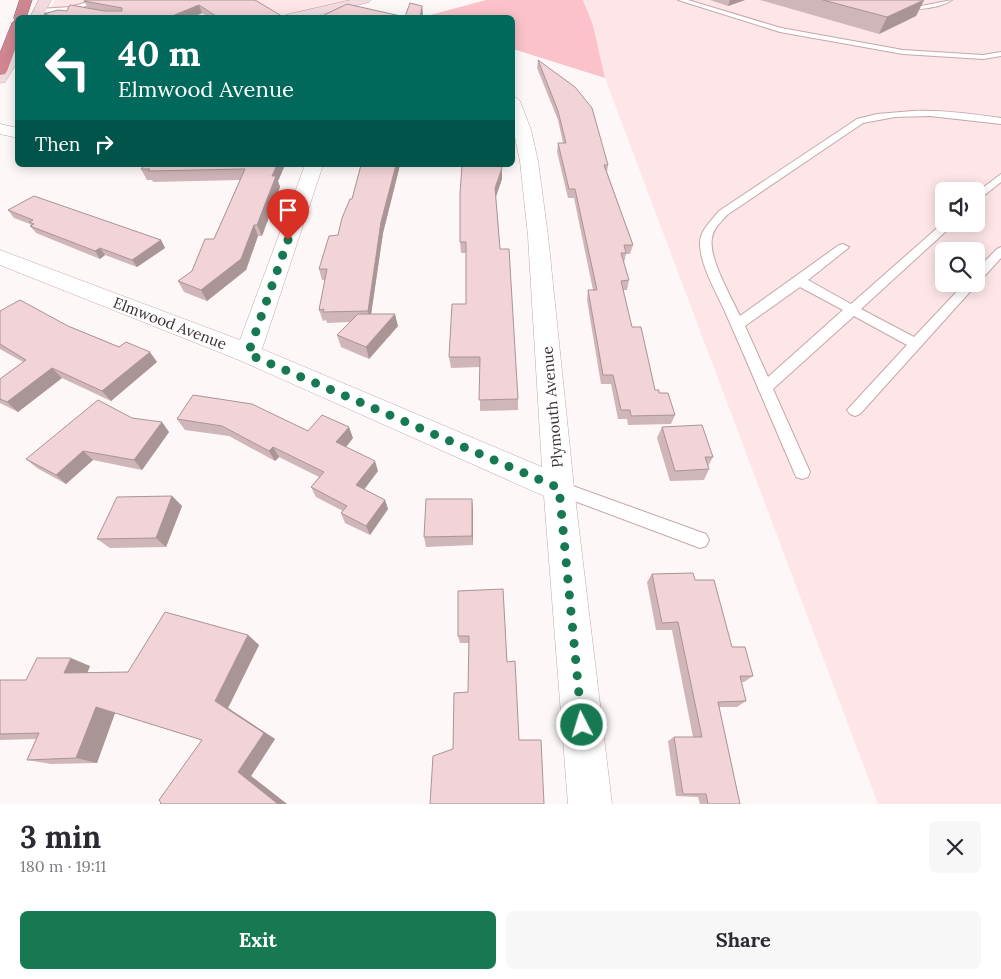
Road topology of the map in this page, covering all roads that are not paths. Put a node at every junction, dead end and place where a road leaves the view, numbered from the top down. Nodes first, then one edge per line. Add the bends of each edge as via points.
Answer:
1 (26, 0) edge
2 (102, 0) edge
3 (365, 0) edge
4 (681, 0) edge
5 (889, 0) edge
6 (949, 0) edge
7 (42, 6) edge
8 (70, 9) junction
9 (94, 12) edge
10 (21, 15) edge
11 (68, 15) edge
12 (302, 15) edge
13 (15, 35) edge
14 (1001, 54) edge
15 (15, 55) edge
16 (4, 78) edge
17 (515, 109) edge
18 (1001, 122) edge
19 (0, 129) edge
20 (15, 132) edge
21 (313, 167) edge
22 (1001, 176) edge
23 (985, 191) edge
24 (939, 232) edge
25 (843, 247) dead end
26 (1001, 251) edge
27 (0, 257) edge
28 (985, 268) edge
29 (799, 282) junction
30 (964, 292) edge
31 (853, 309) junction
32 (737, 325) junction
33 (916, 344) junction
34 (248, 354) junction
35 (765, 388) junction
36 (855, 410) dead end
37 (802, 472) dead end
38 (559, 488) junction
39 (700, 540) dead end
40 (590, 804) edge

1 - 10 highway
2 - 8 lane
3 - 12 street
4 - 14 lane via 780,30 903,52 983,58
5 - 6 lane via 921,9
7 - 8 lane
8 - 9 lane
8 - 11 lane
13 - 16 highway
15 - 16 street
17 - 38 street, Plymouth Avenue via 530,161
18 - 32 lane via 916,113 883,115 860,121 723,213 707,231 705,247
19 - 20 street
21 - 34 street
22 - 23 lane
24 - 31 lane
25 - 29 lane
26 - 28 lane
27 - 34 street, Elmwood Avenue
29 - 31 lane
29 - 32 lane
30 - 33 lane
31 - 33 lane
31 - 35 lane
32 - 35 lane
33 - 36 lane
34 - 38 street, Elmwood Avenue
35 - 37 lane
38 - 39 lane
38 - 40 street, Plymouth Avenue

